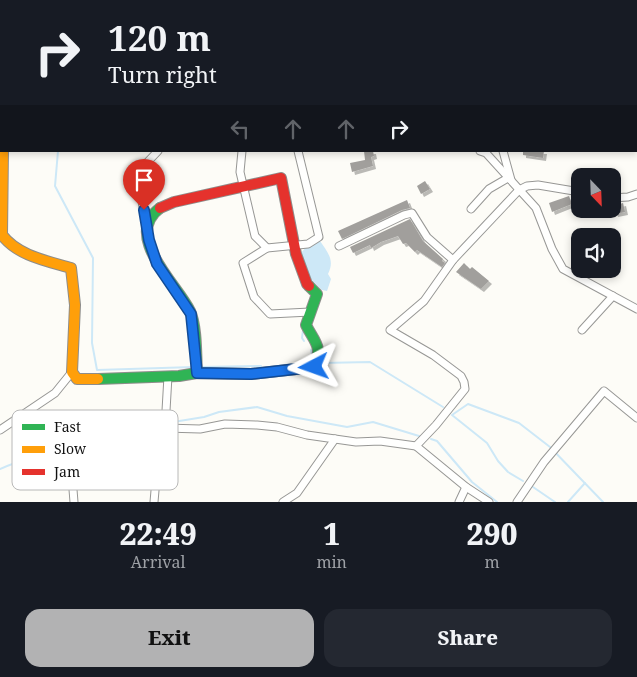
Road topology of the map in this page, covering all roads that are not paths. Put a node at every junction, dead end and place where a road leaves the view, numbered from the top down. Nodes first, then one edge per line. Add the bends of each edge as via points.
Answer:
1 (3, 152) edge
2 (157, 152) edge
3 (242, 152) edge
4 (298, 152) edge
5 (483, 152) edge
6 (503, 152) edge
7 (2, 173) edge
8 (510, 179) junction
9 (243, 188) junction
10 (519, 190) junction
11 (571, 190) edge
12 (637, 194) edge
13 (621, 197) edge
14 (471, 209) dead end
15 (147, 228) junction
16 (1, 236) edge
17 (295, 246) junction
18 (339, 246) dead end
19 (267, 248) junction
20 (453, 260) junction
21 (613, 296) junction
22 (637, 309) edge
23 (310, 312) junction
24 (582, 330) dead end
25 (197, 369) junction
26 (72, 372) junction
27 (168, 376) junction
28 (30, 410) edge
29 (166, 410) edge
30 (637, 418) edge
31 (12, 422) edge
32 (178, 428) edge
33 (0, 430) edge
34 (335, 439) junction
35 (416, 446) junction
36 (466, 487) junction
37 (283, 502) edge
38 (459, 502) edge
39 (489, 502) edge
40 (517, 502) edge

1 - 7 street
2 - 15 street via 137,173
3 - 9 street via 240,172
4 - 17 street via 319,237 308,244
5 - 8 street
6 - 8 street
7 - 16 street
8 - 10 street
8 - 14 street via 489,189
9 - 15 street via 158,209
9 - 17 street via 281,178
9 - 19 street via 255,236
10 - 11 street via 538,185
10 - 20 street
10 - 21 street via 536,208 563,269
12 - 13 street
15 - 25 street via 157,264 191,314
16 - 26 street via 23,252 71,268 74,299
17 - 19 street
17 - 23 street via 307,284 317,294
18 - 20 street via 412,213 427,237
19 - 23 street via 243,263 254,297 270,314
20 - 35 street via 424,301 390,330 438,358 464,382 465,389
21 - 22 street
21 - 24 street
23 - 25 street via 306,325 318,344 320,355 314,367 251,374
25 - 27 street
26 - 27 street via 78,379 86,380
26 - 28 street via 55,393
27 - 29 street
30 - 40 street via 604,391
31 - 33 street
32 - 34 street via 256,425
34 - 35 street
34 - 37 street via 297,493
35 - 36 street
36 - 38 street
36 - 39 street

